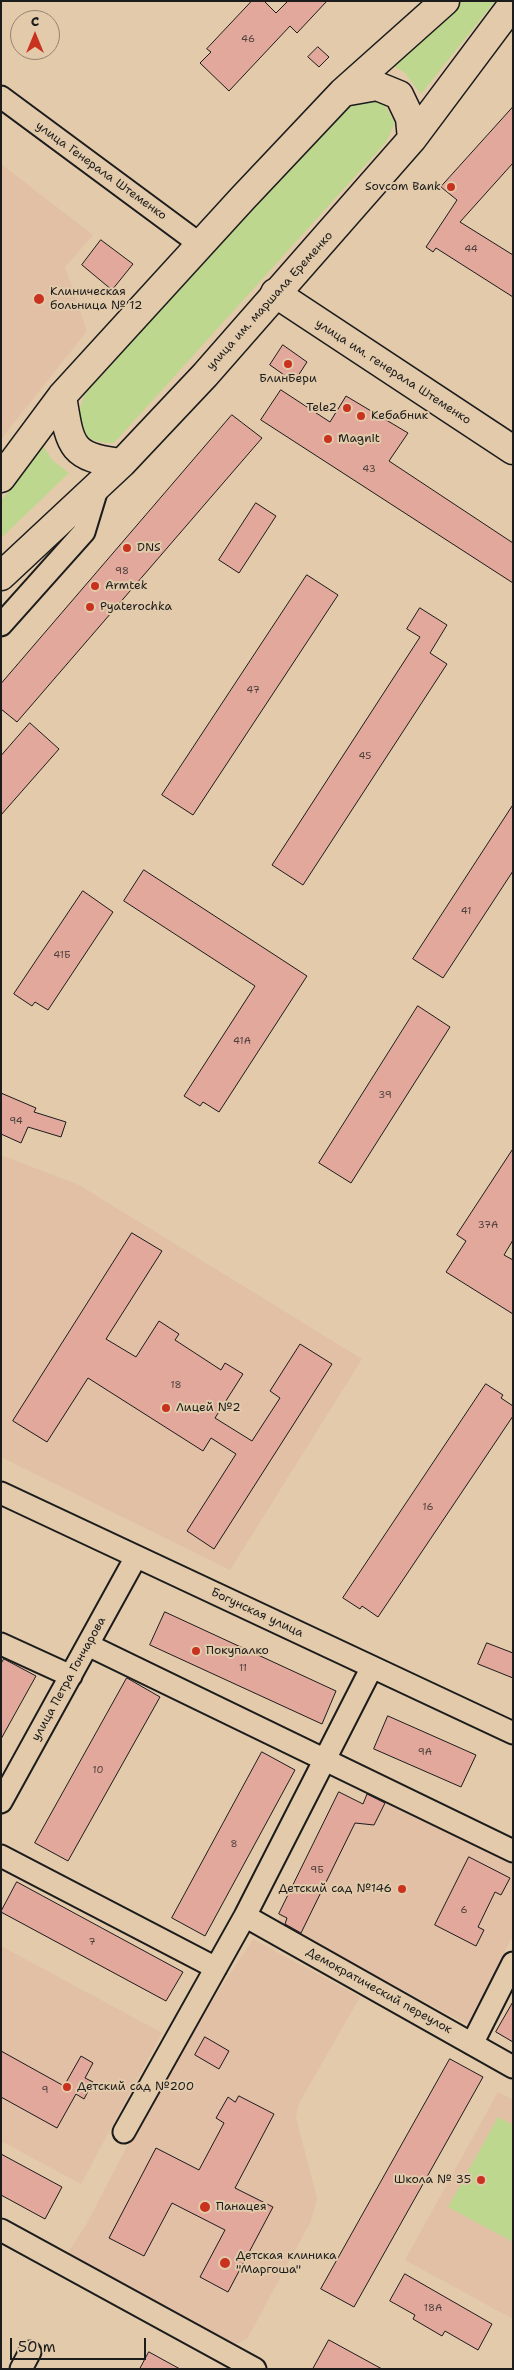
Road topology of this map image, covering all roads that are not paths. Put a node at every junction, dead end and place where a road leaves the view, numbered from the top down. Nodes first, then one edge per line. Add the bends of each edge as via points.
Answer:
1 (444, 1) edge
2 (513, 4) edge
3 (343, 92) junction
4 (1, 97) edge
5 (412, 139) junction
6 (201, 245) junction
7 (275, 293) junction
8 (62, 396) junction
9 (513, 450) edge
10 (122, 463) junction
11 (1, 478) edge
12 (98, 486) junction
13 (1, 576) edge
14 (1, 625) edge
15 (1, 1493) edge
16 (136, 1557) junction
17 (1, 1644) edge
18 (88, 1645) junction
19 (372, 1667) junction
20 (71, 1676) junction
21 (513, 1733) edge
22 (324, 1760) junction
23 (1, 1802) edge
24 (513, 1851) edge
25 (1, 1856) edge
26 (245, 1916) junction
27 (216, 1968) junction
28 (510, 1976) edge
29 (472, 2044) junction
30 (513, 2067) edge
31 (124, 2132) dead end
32 (1, 2230) edge
33 (254, 2369) edge

1 - 3 main road
2 - 5 main road, улица им. маршала Еременко
3 - 5 main road via 377,86 399,95 410,118
3 - 6 main road
4 - 6 street, улица Генерала Штеменко
5 - 7 main road, улица им. маршала Еременко
6 - 8 main road
7 - 9 main road, улица им. генерала Штеменко
7 - 10 main road, улица им. маршала Еременко via 205,375
8 - 10 main road via 68,433 78,452 96,461
8 - 11 main road
10 - 12 main road, улица им. маршала Еременко
12 - 13 main road, улица им. маршала Еременко
12 - 14 street via 84,532
15 - 16 street, Богунская улица
16 - 18 street, улица Петра Гончарова
16 - 19 street, Богунская улица
17 - 20 street
18 - 20 street, улица Петра Гончарова
18 - 22 street
19 - 21 street, Богунская улица
19 - 22 street
20 - 23 street, улица Петра Гончарова
22 - 24 street
22 - 26 street
25 - 27 street
26 - 27 street
26 - 29 street, Демократический переулок
27 - 31 street
28 - 29 street
29 - 30 street, Демократический переулок
32 - 33 street

